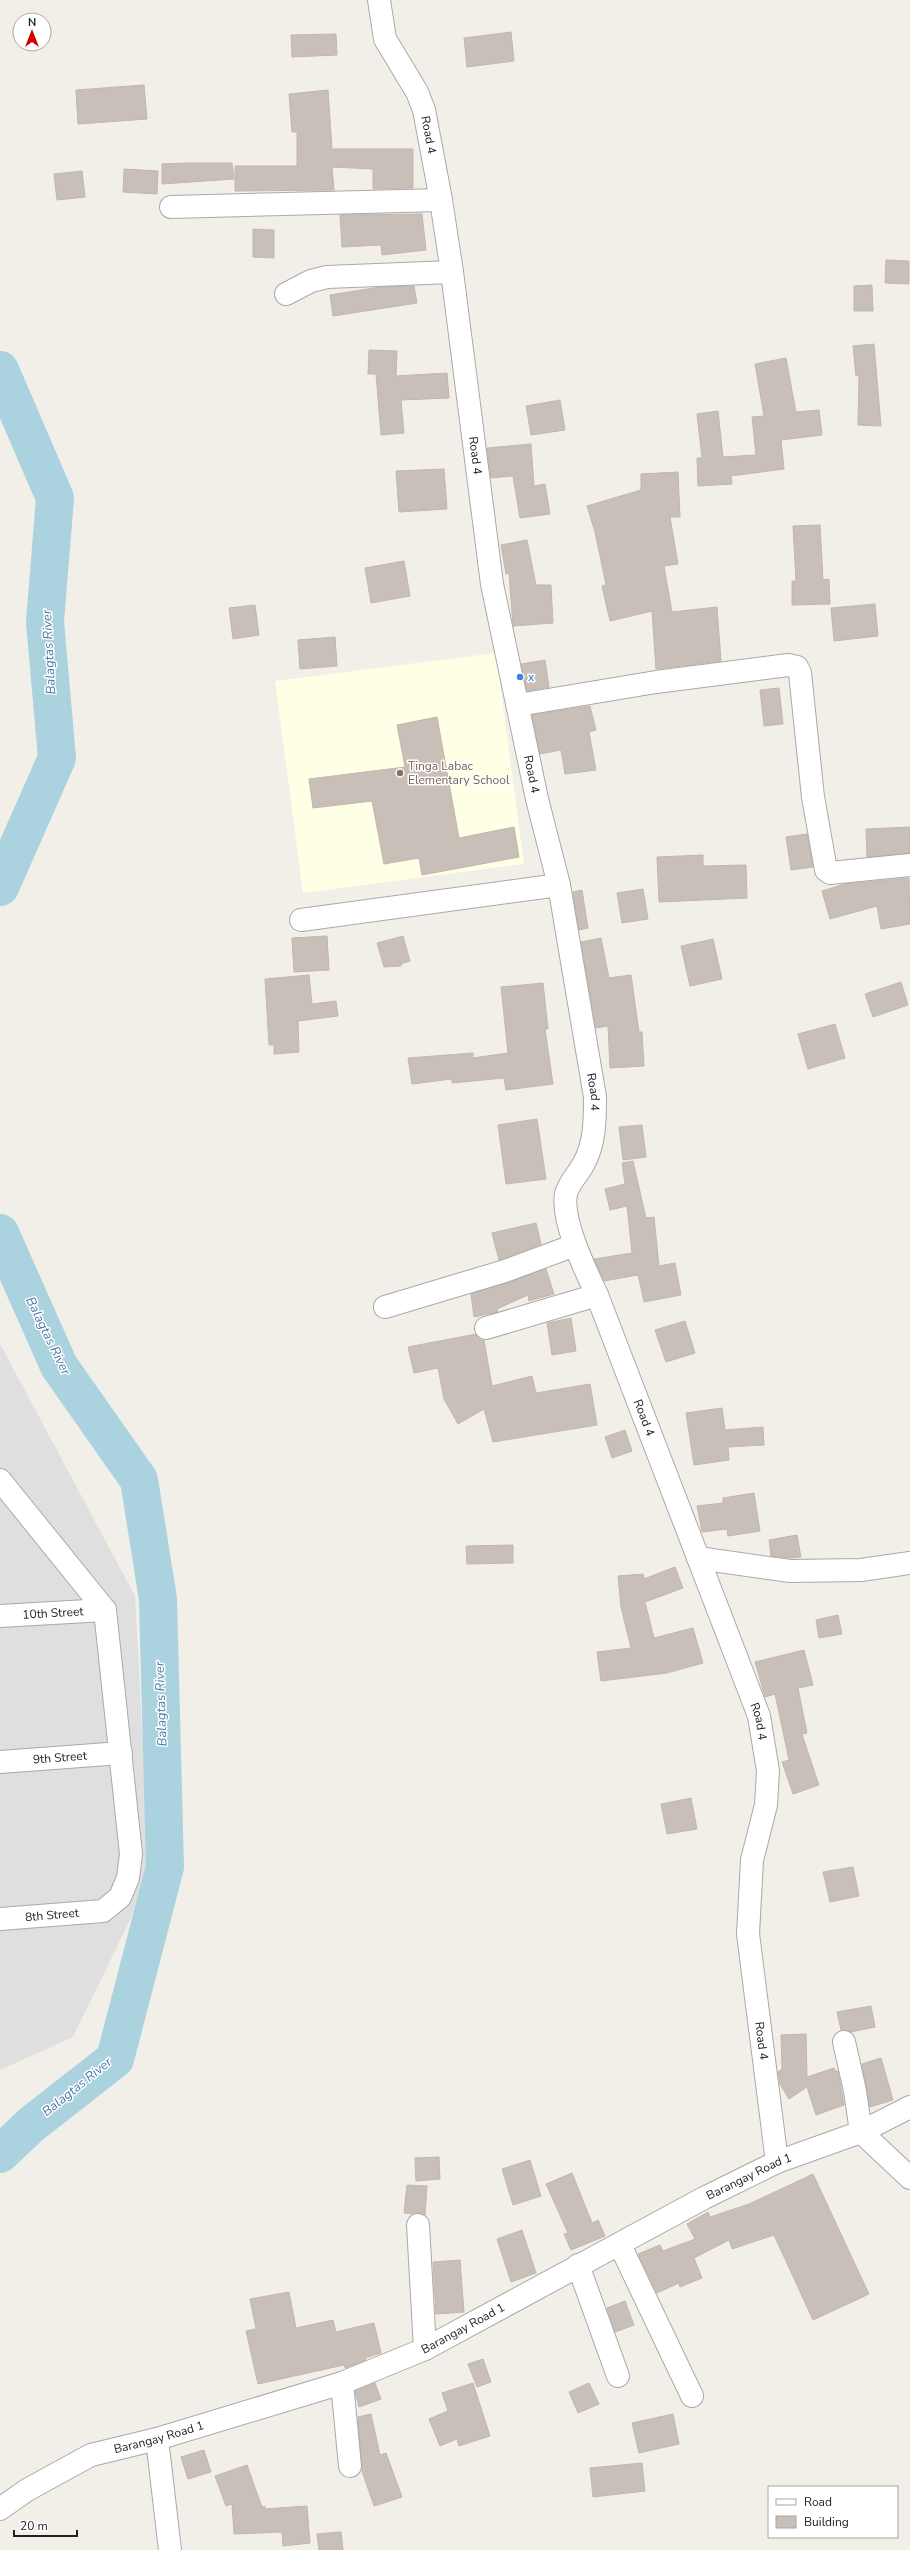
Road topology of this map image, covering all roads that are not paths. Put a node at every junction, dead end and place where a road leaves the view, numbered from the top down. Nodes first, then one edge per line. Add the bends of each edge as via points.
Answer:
1 (379, 0) edge
2 (441, 200) junction
3 (171, 207) dead end
4 (452, 272) junction
5 (286, 294) dead end
6 (518, 705) junction
7 (910, 865) edge
8 (559, 885) junction
9 (302, 920) dead end
10 (575, 1245) junction
11 (597, 1295) junction
12 (385, 1307) dead end
13 (486, 1328) dead end
14 (0, 1480) edge
15 (698, 1558) junction
16 (910, 1563) edge
17 (105, 1610) junction
18 (0, 1616) edge
19 (121, 1753) junction
20 (0, 1762) edge
21 (0, 1919) edge
22 (844, 2042) dead end
23 (910, 2107) edge
24 (861, 2132) junction
25 (778, 2162) junction
26 (910, 2178) edge
27 (418, 2224) dead end
28 (620, 2245) junction
29 (578, 2265) junction
30 (425, 2349) junction
31 (618, 2376) dead end
32 (342, 2383) junction
33 (692, 2396) dead end
34 (157, 2439) junction
35 (350, 2466) dead end
36 (0, 2509) edge
37 (170, 2550) edge

1 - 2 street, Road 4 via 385,39 417,92 424,110
2 - 3 street
2 - 4 street, Road 4
4 - 5 street via 327,277 311,281
4 - 6 street, Road 4 via 492,584
6 - 7 street via 656,682 788,665 797,667 800,673 813,797 826,870 830,873
6 - 8 street, Road 4 via 537,799
8 - 9 street
8 - 10 street, Road 4 via 595,1097 596,1132 584,1164 566,1193 566,1205
10 - 11 street, Road 4
10 - 12 street via 505,1270
11 - 13 street
11 - 15 street, Road 4
14 - 17 street
15 - 16 street via 790,1571 861,1570
15 - 25 street, Road 4 via 759,1716 768,1771 766,1805 752,1860 748,1934
17 - 18 street, 10th Street
17 - 19 street
19 - 20 street, 9th Street
19 - 21 street, 8th Street via 131,1854 128,1878 120,1897 103,1911
22 - 24 street
23 - 24 street, Barangay Road 1
24 - 25 street, Barangay Road 1
24 - 26 street
25 - 28 street, Barangay Road 1 via 704,2198
27 - 30 street
28 - 29 street, Barangay Road 1
28 - 33 street
29 - 30 street, Barangay Road 1
29 - 31 street
30 - 32 street, Barangay Road 1
32 - 34 street, Barangay Road 1
32 - 35 street
34 - 36 street, Barangay Road 1 via 90,2455 27,2490
34 - 37 street

